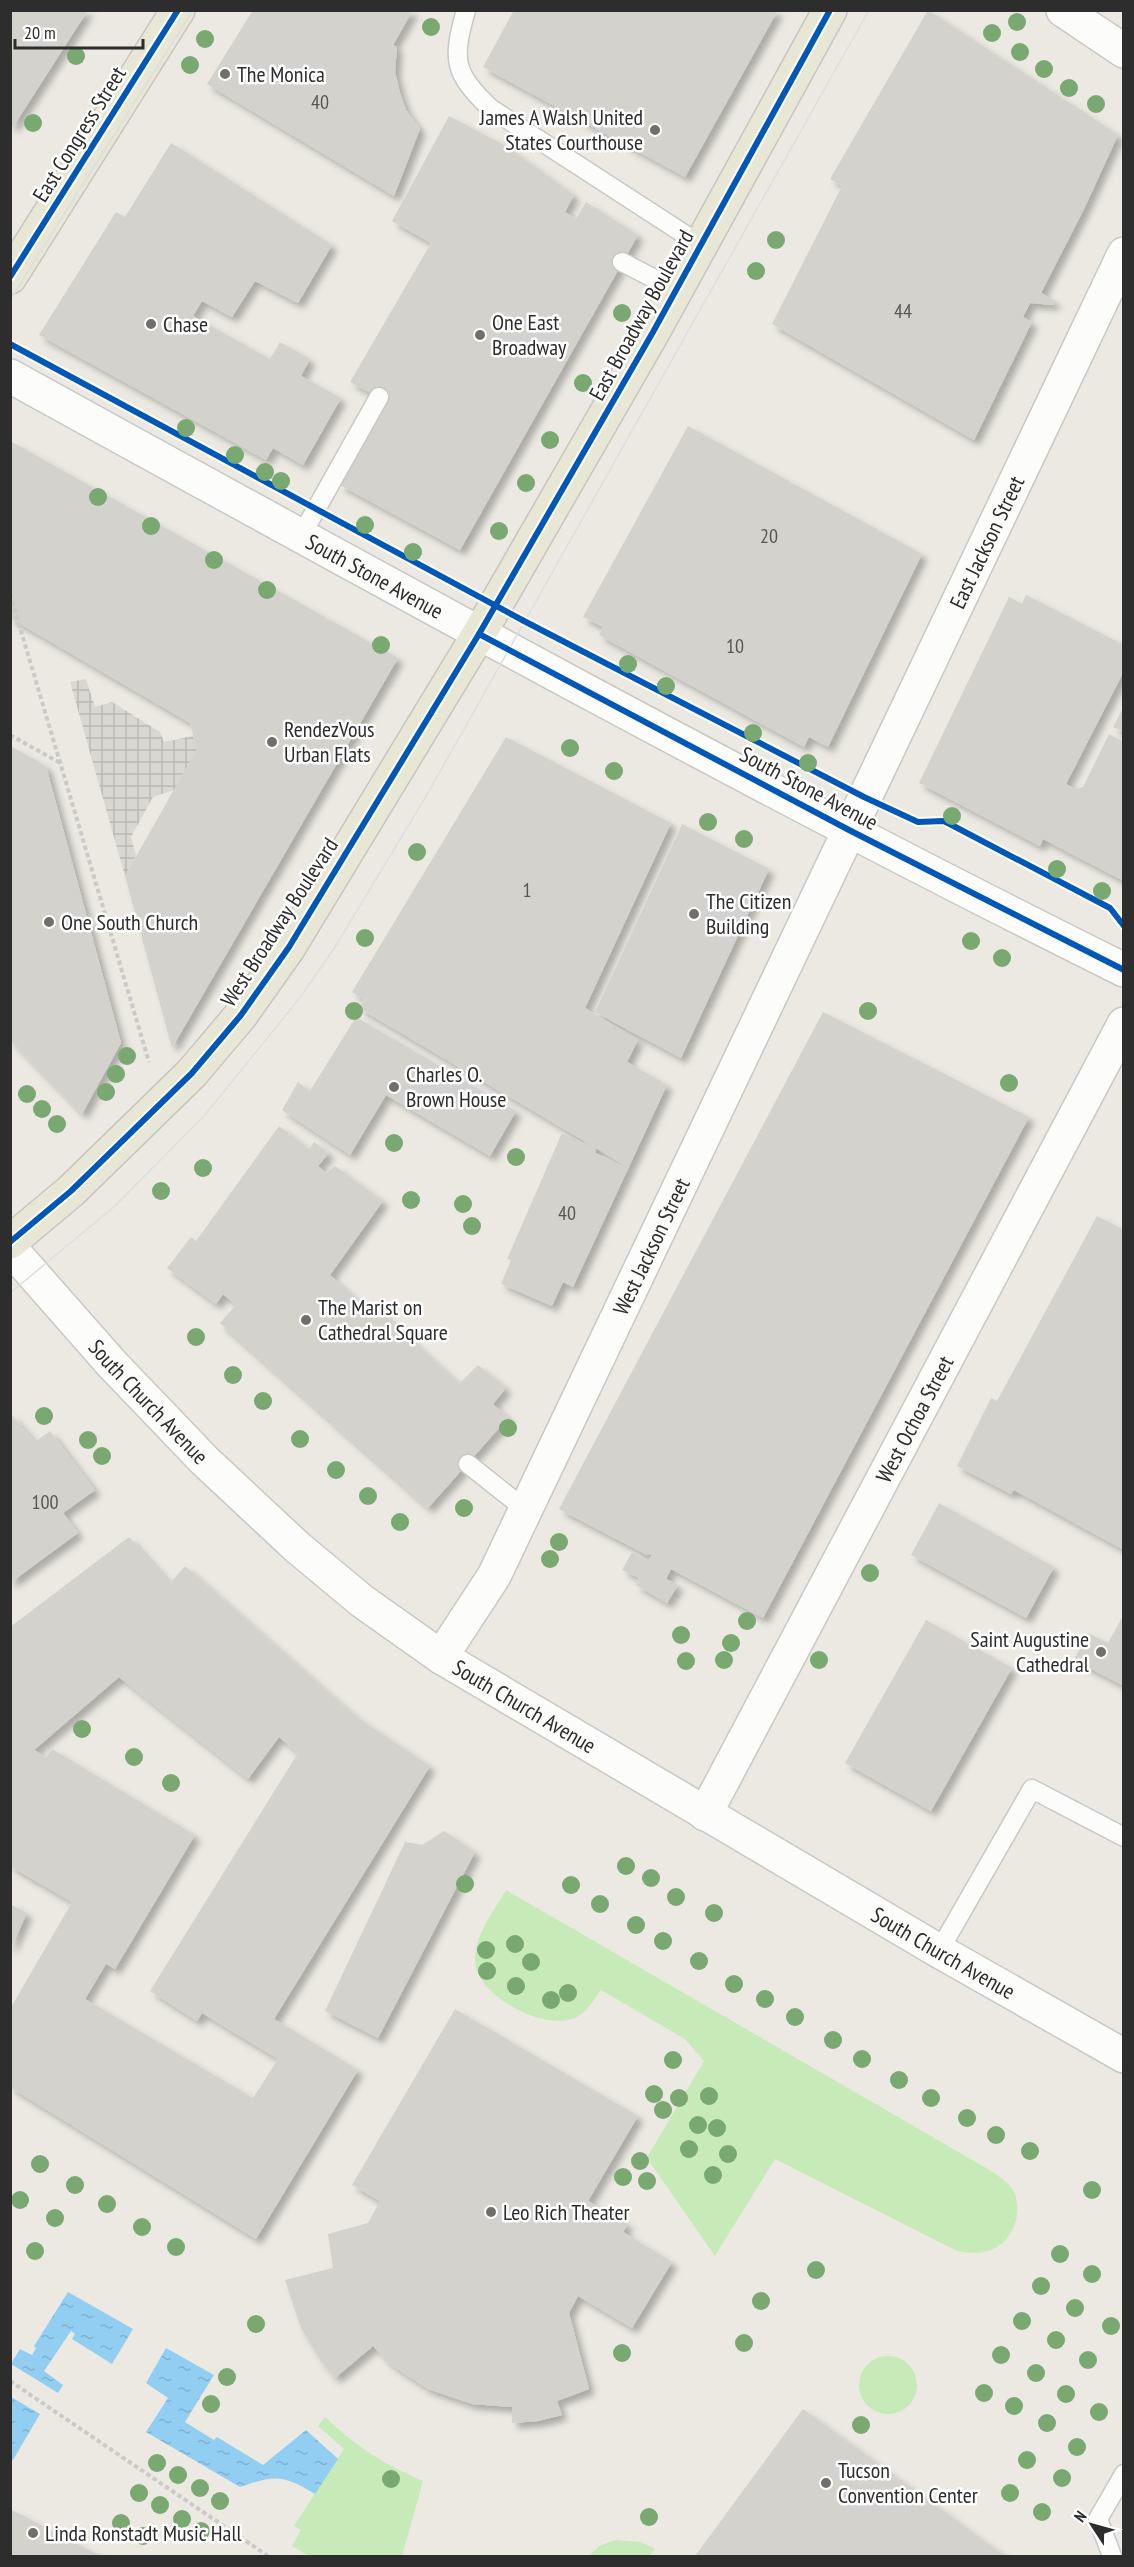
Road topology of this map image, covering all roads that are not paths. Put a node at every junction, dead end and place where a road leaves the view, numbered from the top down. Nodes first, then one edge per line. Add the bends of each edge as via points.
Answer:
1 (178, 10) edge
2 (466, 10) edge
3 (830, 10) edge
4 (1064, 10) edge
5 (1124, 51) edge
6 (701, 245) junction
7 (1124, 254) edge
8 (622, 262) dead end
9 (10, 277) edge
10 (676, 290) junction
11 (10, 376) edge
12 (379, 397) dead end
13 (302, 536) junction
14 (479, 634) junction
15 (849, 830) junction
16 (1124, 970) edge
17 (1124, 1024) edge
18 (10, 1242) edge
19 (10, 1248) edge
20 (468, 1464) dead end
21 (525, 1510) junction
22 (441, 1657) junction
23 (705, 1814) junction
24 (1124, 1837) edge
25 (939, 1951) junction
26 (1124, 2056) edge
27 (1124, 2474) edge
28 (1124, 2549) edge
29 (1113, 2556) edge

1 - 9 main road, East Congress Street
2 - 6 lane via 457,46 458,68 476,95 490,108
3 - 6 main road, East Broadway Boulevard
4 - 5 street
6 - 10 main road, East Broadway Boulevard
7 - 15 street, East Jackson Street
8 - 10 lane
10 - 14 main road, East Broadway Boulevard
11 - 13 street, South Stone Avenue
12 - 13 lane
13 - 14 street, South Stone Avenue
14 - 15 street, South Stone Avenue
14 - 18 main road, West Broadway Boulevard via 289,947 241,1016 192,1073 104,1160
15 - 16 street, South Stone Avenue
15 - 21 street, West Jackson Street
17 - 23 street, West Ochoa Street
19 - 22 street, South Church Avenue via 112,1364 204,1460 297,1547 362,1601
20 - 21 lane
21 - 22 street, West Jackson Street via 495,1576
22 - 23 street, South Church Avenue
23 - 25 street, South Church Avenue
24 - 25 lane via 1032,1790
25 - 26 street, South Church Avenue
27 - 29 lane via 1098,2519
28 - 29 lane

